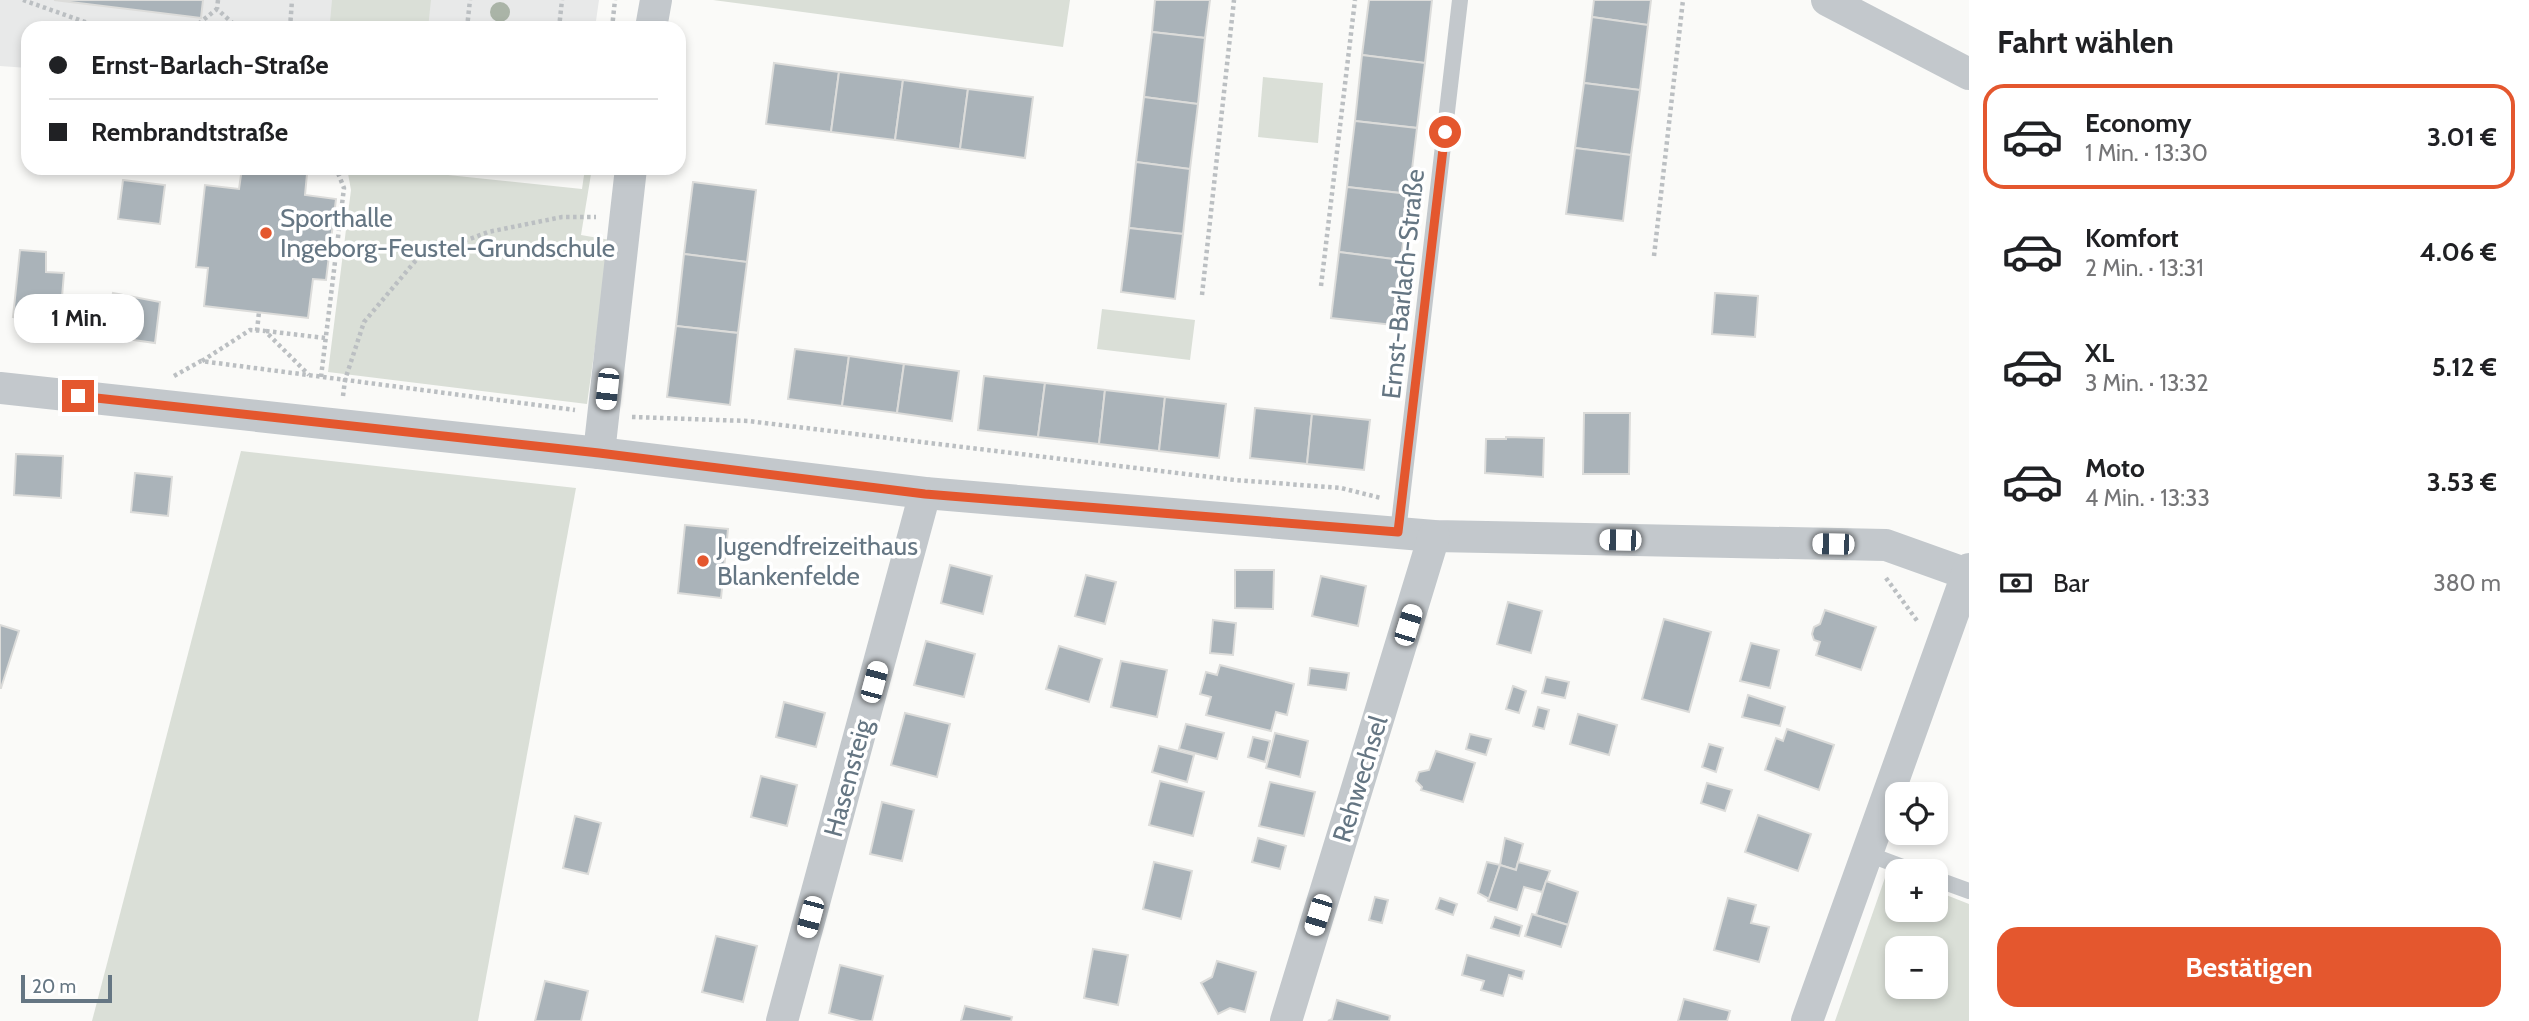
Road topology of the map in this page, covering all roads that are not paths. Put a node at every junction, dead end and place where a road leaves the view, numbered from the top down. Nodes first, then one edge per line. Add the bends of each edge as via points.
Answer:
1 (656, 0) edge
2 (1460, 0) edge
3 (1827, 0) edge
4 (652, 21) edge
5 (1969, 74) edge
6 (630, 175) edge
7 (0, 388) edge
8 (599, 453) junction
9 (925, 494) junction
10 (1401, 518) junction
11 (1434, 536) junction
12 (1968, 572) edge
13 (1868, 854) junction
14 (1885, 860) edge
15 (1948, 883) edge
16 (1969, 891) edge
17 (782, 1021) edge
18 (1286, 1021) edge
19 (1807, 1021) edge

1 - 4 street
2 - 10 lane, Ernst-Barlach-Straße
3 - 5 street
6 - 8 street
7 - 8 street
8 - 9 street
9 - 10 street
9 - 17 street, Hasensteig
10 - 11 street
11 - 12 street via 1886,545
11 - 18 street, Rehwechsel
12 - 13 street
13 - 14 lane
13 - 19 street
15 - 16 lane

